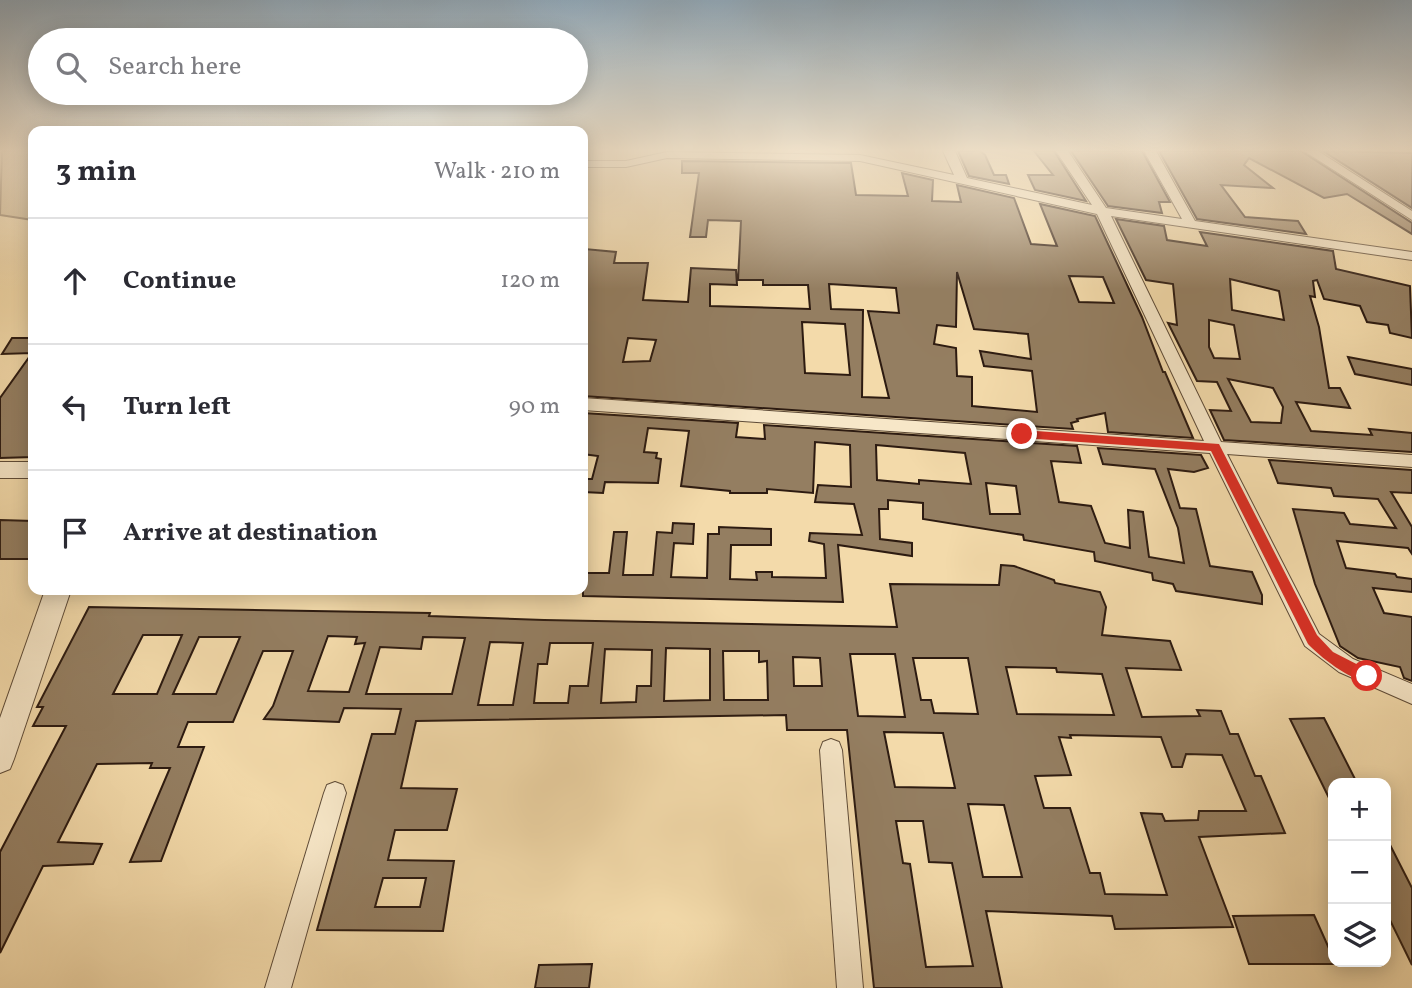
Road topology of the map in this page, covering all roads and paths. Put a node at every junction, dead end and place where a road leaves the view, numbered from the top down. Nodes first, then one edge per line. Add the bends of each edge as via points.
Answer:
1 (1035, 197) edge
2 (1093, 197) edge
3 (1176, 197) edge
4 (1382, 197) edge
5 (1102, 211) junction
6 (1412, 216) edge
7 (1191, 224) junction
8 (1412, 256) edge
9 (588, 404) edge
10 (1215, 447) junction
11 (1412, 461) edge
12 (0, 470) edge
13 (28, 470) edge
14 (56, 595) edge
15 (1412, 694) edge
16 (831, 750) dead end
17 (0, 759) edge
18 (335, 793) dead end
19 (278, 988) edge
20 (850, 988) edge

1 - 5 street
2 - 5 street
3 - 7 street
4 - 6 street
5 - 7 street
5 - 10 street
7 - 8 street
9 - 10 street
10 - 11 street
10 - 15 street via 1312,640 1328,656
12 - 13 street
14 - 17 street
16 - 20 street
18 - 19 street

